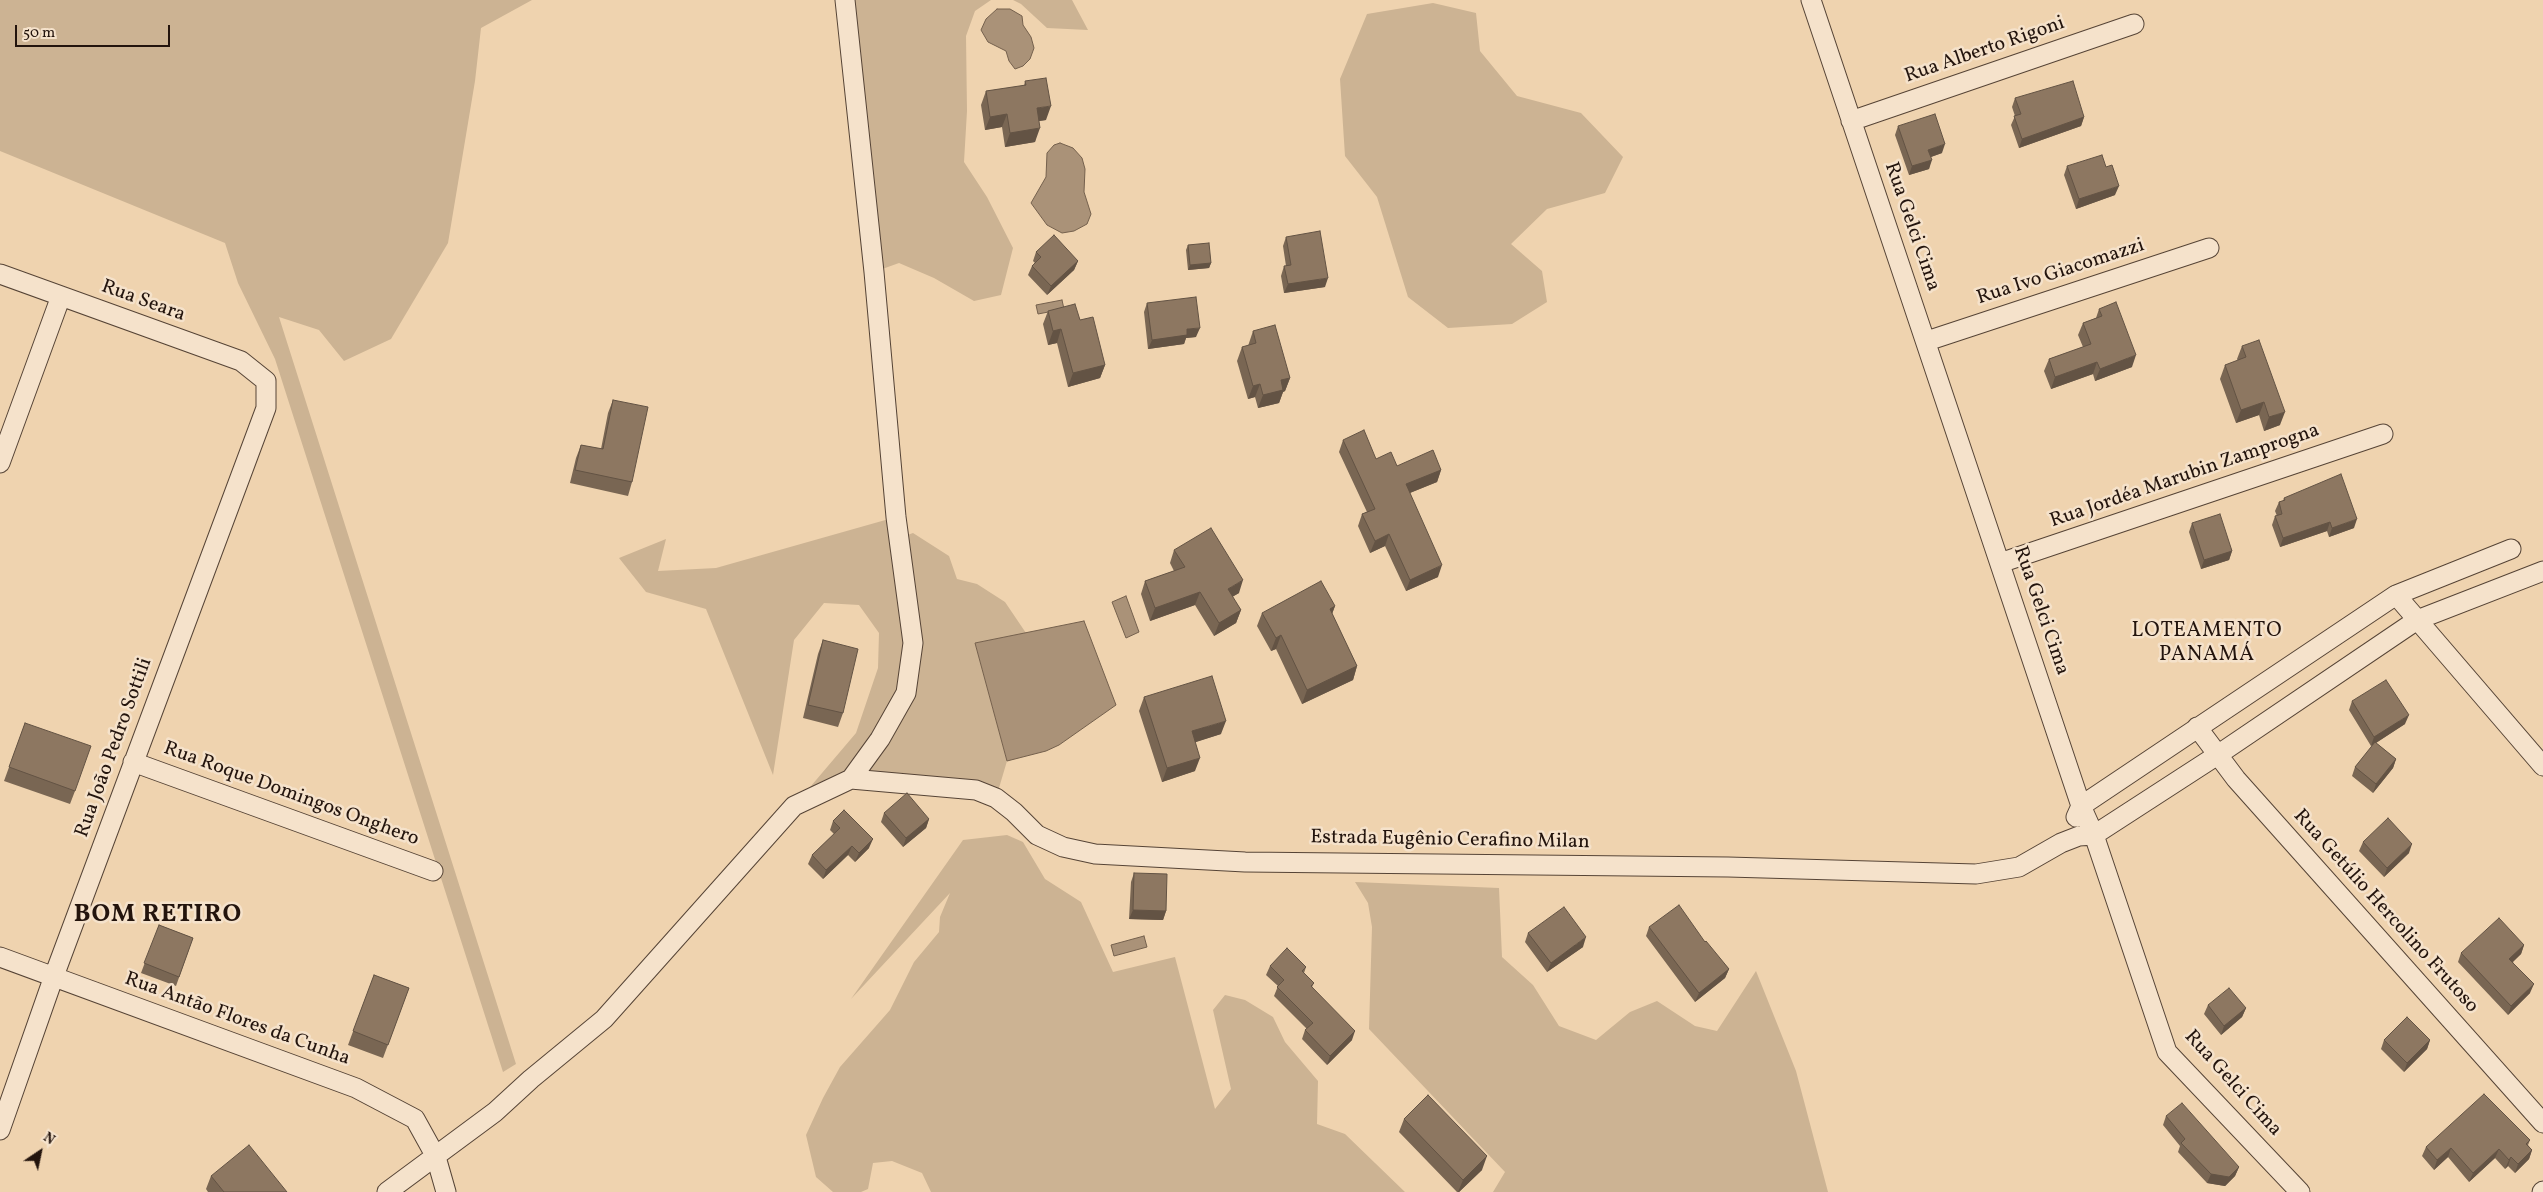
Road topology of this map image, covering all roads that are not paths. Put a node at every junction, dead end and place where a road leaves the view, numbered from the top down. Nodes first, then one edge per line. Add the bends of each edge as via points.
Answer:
1 (845, 0) edge
2 (1811, 0) edge
3 (2134, 24) dead end
4 (1851, 121) junction
5 (2208, 248) dead end
6 (0, 274) edge
7 (61, 296) junction
8 (1927, 341) junction
9 (266, 381) joint
10 (2383, 434) dead end
11 (0, 464) edge
12 (2511, 549) dead end
13 (2000, 563) junction
14 (2543, 571) edge
15 (2396, 595) junction
16 (2417, 620) junction
17 (2198, 727) junction
18 (2219, 754) junction
19 (133, 762) junction
20 (2543, 766) edge
21 (851, 779) junction
22 (2081, 806) junction
23 (2094, 835) junction
24 (2060, 844) junction
25 (433, 871) dead end
26 (0, 958) edge
27 (54, 976) junction
28 (2543, 1123) edge
29 (0, 1130) edge
30 (436, 1157) junction
31 (388, 1192) edge
32 (446, 1192) edge
33 (2300, 1192) edge

1 - 21 street via 896,517 913,643 906,693 880,739
2 - 4 street, Rua Gelci Cima
3 - 4 street, Rua Alberto Rigoni
4 - 8 street, Rua Gelci Cima
5 - 8 street, Rua Ivo Giacomazzi
6 - 7 street, Rua Seara
7 - 9 street, Rua Seara via 241,361
7 - 11 street
8 - 13 street, Rua Gelci Cima
9 - 19 street, Rua João Pedro Sottili via 266,408
10 - 13 street, Rua Jordéa Marubin Zamprogna
12 - 15 street
13 - 22 street, Rua Gelci Cima
14 - 16 street, Estrada Eugênio Cerafino Milan
15 - 16 street
15 - 17 street
16 - 18 street, Estrada Eugênio Cerafino Milan
16 - 20 street
17 - 18 street, Rua Getúlio Hercolino Frutoso
17 - 22 street
18 - 23 street, Estrada Eugênio Cerafino Milan
18 - 28 street, Rua Getúlio Hercolino Frutoso via 2236,779
19 - 25 street, Rua Roque Domingos Onghero
19 - 27 street, Rua João Pedro Sottili
21 - 24 street, Estrada Eugênio Cerafino Milan via 976,790 996,798 1037,835 1063,847 1095,854 1245,862 1718,867 1976,874 2019,867
21 - 30 street via 794,806 604,1019 495,1112
22 - 23 street, Rua Gelci Cima
22 - 24 street, Estrada Eugênio Cerafino Milan via 2073,826
23 - 24 street, Estrada Eugênio Cerafino Milan via 2079,836
23 - 33 street, Rua Gelci Cima via 2167,1052
26 - 27 street, Rua Antão Flores da Cunha
27 - 29 street, Rua João Pedro Sottili
27 - 30 street, Rua Antão Flores da Cunha via 356,1088 415,1119
30 - 31 street
30 - 32 street, Rua Antão Flores da Cunha

